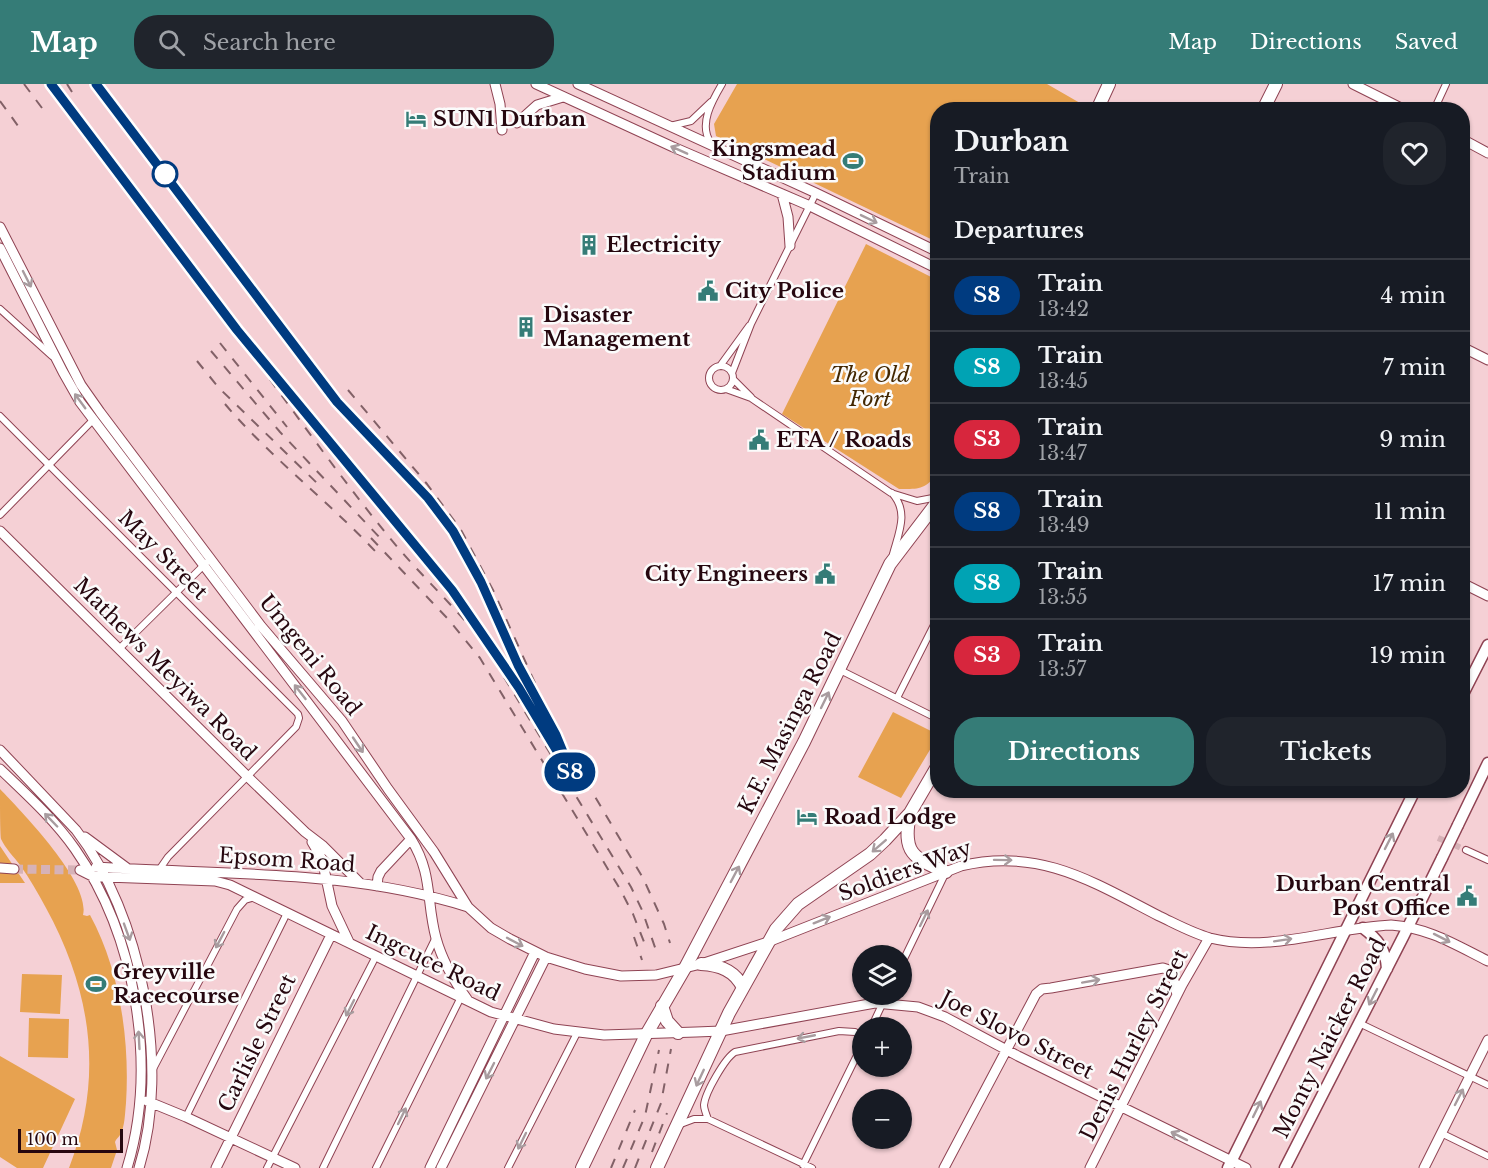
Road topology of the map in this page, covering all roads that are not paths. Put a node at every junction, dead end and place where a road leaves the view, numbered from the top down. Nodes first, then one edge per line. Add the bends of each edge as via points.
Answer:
1 (495, 84) edge
2 (536, 84) edge
3 (578, 84) edge
4 (722, 84) edge
5 (1109, 84) edge
6 (1276, 84) edge
7 (1353, 84) edge
8 (1446, 84) edge
9 (563, 97) junction
10 (713, 100) junction
11 (1101, 102) edge
12 (1267, 102) edge
13 (1389, 102) edge
14 (1438, 102) edge
15 (517, 123) dead end
16 (669, 126) junction
17 (502, 130) dead end
18 (1470, 143) edge
19 (714, 146) junction
20 (1488, 153) edge
21 (816, 193) junction
22 (782, 194) junction
23 (810, 206) junction
24 (0, 227) edge
25 (790, 246) junction
26 (0, 248) edge
27 (930, 248) edge
28 (4, 265) edge
29 (930, 265) edge
30 (0, 309) edge
31 (751, 324) junction
32 (1470, 351) edge
33 (57, 360) junction
34 (1488, 360) edge
35 (720, 366) junction
36 (732, 376) junction
37 (726, 389) junction
38 (751, 398) junction
39 (0, 416) edge
40 (94, 419) junction
41 (49, 465) junction
42 (891, 493) junction
43 (930, 498) edge
44 (930, 511) edge
45 (0, 515) edge
46 (0, 531) edge
47 (207, 562) junction
48 (890, 564) junction
49 (1470, 587) edge
50 (177, 592) junction
51 (1488, 596) edge
52 (257, 629) junction
53 (930, 633) edge
54 (1488, 645) edge
55 (119, 649) junction
56 (840, 670) junction
57 (1470, 680) edge
58 (897, 698) junction
59 (930, 715) edge
60 (342, 722) junction
61 (330, 730) junction
62 (0, 750) edge
63 (12, 762) junction
64 (1488, 763) edge
65 (1, 770) edge
66 (248, 777) junction
67 (930, 779) edge
68 (1411, 798) edge
69 (910, 813) junction
70 (76, 830) junction
71 (305, 832) junction
72 (411, 839) junction
73 (1466, 850) tunnel mouth
74 (1488, 860) edge
75 (100, 867) junction
76 (0, 868) edge
77 (81, 868) junction
78 (129, 868) junction
79 (14, 869) tunnel mouth
80 (159, 870) junction
81 (946, 872) junction
82 (92, 876) junction
83 (106, 877) junction
84 (327, 880) junction
85 (215, 881) joint
86 (360, 883) junction
87 (377, 886) junction
88 (256, 897) junction
89 (430, 897) junction
90 (468, 908) junction
91 (287, 913) junction
92 (1409, 927) junction
93 (1363, 928) junction
94 (1344, 931) junction
95 (331, 934) junction
96 (436, 938) junction
97 (1209, 938) junction
98 (349, 942) junction
99 (768, 942) junction
100 (911, 945) edge
101 (536, 952) junction
102 (376, 956) junction
103 (546, 957) junction
104 (1488, 961) edge
105 (701, 964) junction
106 (685, 968) junction
107 (1387, 969) junction
108 (417, 975) junction
109 (742, 988) junction
110 (1177, 995) junction
111 (465, 999) junction
112 (858, 1005) edge
113 (912, 1005) edge
114 (662, 1006) junction
115 (505, 1016) junction
116 (516, 1019) junction
117 (1359, 1023) junction
118 (721, 1031) junction
119 (852, 1032) edge
120 (577, 1033) junction
121 (678, 1033) junction
122 (646, 1035) junction
123 (1488, 1040) edge
124 (1005, 1049) junction
125 (852, 1066) edge
126 (151, 1072) junction
127 (1470, 1076) junction
128 (1488, 1085) edge
129 (473, 1092) junction
130 (139, 1099) junction
131 (151, 1103) junction
132 (1121, 1107) junction
133 (186, 1117) junction
134 (708, 1119) junction
135 (678, 1125) junction
136 (1441, 1133) junction
137 (231, 1137) junction
138 (445, 1149) junction
139 (1488, 1156) edge
140 (273, 1157) junction
141 (1230, 1165) edge
142 (803, 1166) edge
143 (127, 1168) edge
144 (139, 1168) edge
145 (216, 1168) edge
146 (267, 1168) edge
147 (295, 1168) edge
148 (323, 1168) edge
149 (376, 1168) edge
150 (430, 1168) edge
151 (441, 1168) edge
152 (508, 1168) edge
153 (582, 1168) edge
154 (657, 1168) edge
155 (812, 1168) edge
156 (944, 1168) edge
157 (1090, 1168) edge
158 (1246, 1168) edge
159 (1285, 1168) edge
160 (1424, 1168) edge

1 - 17 main road
2 - 9 main road
3 - 16 main road
4 - 10 street
5 - 11 highway
6 - 12 highway
7 - 13 main road
8 - 14 street
9 - 15 main road via 537,105
22 -> 9 main road
10 - 16 street via 691,121
10 - 19 street via 705,133
16 - 19 main road
18 - 20 main road
19 - 21 main road
21 - 23 street
21 -> 27 main road
22 - 23 main road
22 - 25 main road
23 - 25 street
23 - 29 main road
24 -> 47 main road, Umgeni Road via 81,384
25 - 31 street
26 - 28 main road, Umgeni Road
28 - 33 main road, Umgeni Road
30 - 33 street
31 - 35 street
31 - 36 street
32 - 34 main road
40 -> 33 main road, Umgeni Road via 70,387
35 - 36 street
35 - 37 street via 711,372 709,381 715,389
36 - 37 street
36 - 38 street
37 - 38 street
38 - 42 street
39 - 41 street, May Street
40 - 41 street
40 - 47 main road, Umgeni Road
41 - 45 street
41 - 50 street, May Street
42 - 43 street via 917,501
42 - 48 street via 903,518
44 - 48 highway, K.E. Masinga Road
46 - 55 main road, Mathews Meyiwa Road
47 - 50 street
47 - 52 main road, Umgeni Road
48 - 56 highway, K.E. Masinga Road
49 - 51 main road
50 - 55 street
50 - 66 street, May Street via 293,707 299,718 296,727
52 - 60 main road, Umgeni Road
61 -> 52 main road, Umgeni Road
53 - 58 street
54 - 57 main road
55 - 66 main road, Mathews Meyiwa Road
56 - 58 street
106 -> 56 highway, K.E. Masinga Road
58 - 59 street
60 - 61 main road
60 -> 90 main road, Umgeni Road via 434,852
61 - 72 main road, Umgeni Road
62 - 63 main road
63 - 65 main road
63 - 70 main road
64 - 92 main road, Monty Naicker Road, bridge
77 -> 65 main road via 54,822
66 - 71 main road, Mathews Meyiwa Road
66 - 80 street
67 - 69 highway
94 -> 68 main road
69 - 81 highway via 906,836 912,854
69 -> 99 highway via 876,849 798,904
70 - 75 main road
70 - 78 main road
71 - 84 main road, Mathews Meyiwa Road via 322,859
71 - 86 main road, Mathews Meyiwa Road
72 - 87 main road via 379,874
72 - 89 main road, Umgeni Road via 423,862
73 - 74 street
75 - 77 main road, Epsom Road
75 - 78 main road, Epsom Road
75 - 83 main road
76 - 79 main road
77 - 82 main road
78 - 80 main road, Epsom Road
80 - 84 main road, Epsom Road
81 -> 97 main road, Soldiers Way via 990,860 1047,865 1077,875
99 -> 81 main road, Soldiers Way
100 -> 81 street
82 - 83 main road, Epsom Road
130 -> 82 main road via 137,1016 129,969 112,918
83 - 85 main road, Epsom Road
83 -> 126 main road via 138,965
84 - 86 main road, Epsom Road
84 - 98 main road, Mathews Meyiwa Road via 332,906
85 - 88 main road, Ingcuce Road
86 - 87 main road, Epsom Road
87 - 89 main road, Epsom Road
88 - 91 main road, Ingcuce Road
88 -> 126 street via 245,900 233,916
89 - 90 main road, Epsom Road
89 - 96 main road, Umgeni Road
90 -> 101 main road, Umgeni Road via 491,928
91 - 95 main road, Ingcuce Road
91 - 133 street
92 - 93 main road, Soldiers Way
92 -> 104 main road, Soldiers Way via 1432,933
92 - 107 main road, Monty Naicker Road
93 - 94 main road, Soldiers Way
93 - 107 main road via 1383,948
97 -> 94 main road, Soldiers Way via 1258,944
141 -> 94 main road
95 - 98 main road, Ingcuce Road
95 - 137 main road, Carlisle Street
96 - 108 street
96 - 111 main road, Umgeni Road
97 - 110 main road, Denis Hurley Street
98 - 102 main road, Ingcuce Road
99 - 105 main road, Soldiers Way
99 - 109 highway
101 - 103 main road, Umgeni Road
101 - 115 main road
102 - 108 main road, Ingcuce Road
102 -> 140 street
103 - 106 main road, Umgeni Road via 621,976 656,975
103 - 116 main road
105 - 106 main road, Soldiers Way
105 - 109 highway via 726,969
106 - 114 highway
107 -> 117 main road, Monty Naicker Road
108 - 111 main road, Ingcuce Road
108 - 148 street
109 - 118 highway
124 -> 110 main road via 1031,1001 1042,989 1163,968 1172,971
110 - 132 main road, Denis Hurley Street
111 - 115 main road, Ingcuce Road
149 -> 111 street
112 - 118 main road, Joe Slovo Street
113 - 124 main road, Joe Slovo Street
114 - 121 highway via 667,1021
114 - 122 highway
115 - 116 main road, Ingcuce Road
115 - 129 main road
116 - 120 main road, Ingcuce Road
116 -> 129 main road
117 - 127 street
117 - 159 main road, Monty Naicker Road
118 - 121 main road
118 -> 135 highway
119 -> 134 street via 839,1031 735,1052 725,1060 707,1097 704,1105
120 - 122 main road, Ingcuce Road
120 -> 152 street
121 - 122 main road, Ingcuce Road
122 - 153 highway
123 - 127 main road
124 - 132 main road, Joe Slovo Street
124 - 156 main road
125 - 142 street
126 - 131 main road
127 - 128 street
136 -> 127 main road
129 - 138 main road
130 - 131 main road
130 - 143 main road
131 - 133 main road
131 - 144 main road
141 -> 132 main road, Joe Slovo Street
132 - 157 main road, Denis Hurley Street
133 - 137 main road
134 - 135 street
134 - 142 street
135 - 154 highway
136 - 139 street
136 - 160 main road
137 - 140 main road
137 - 145 main road, Carlisle Street
138 - 150 main road
138 - 151 main road
140 - 146 street
140 - 147 main road
141 - 158 main road, Joe Slovo Street
142 - 155 street

